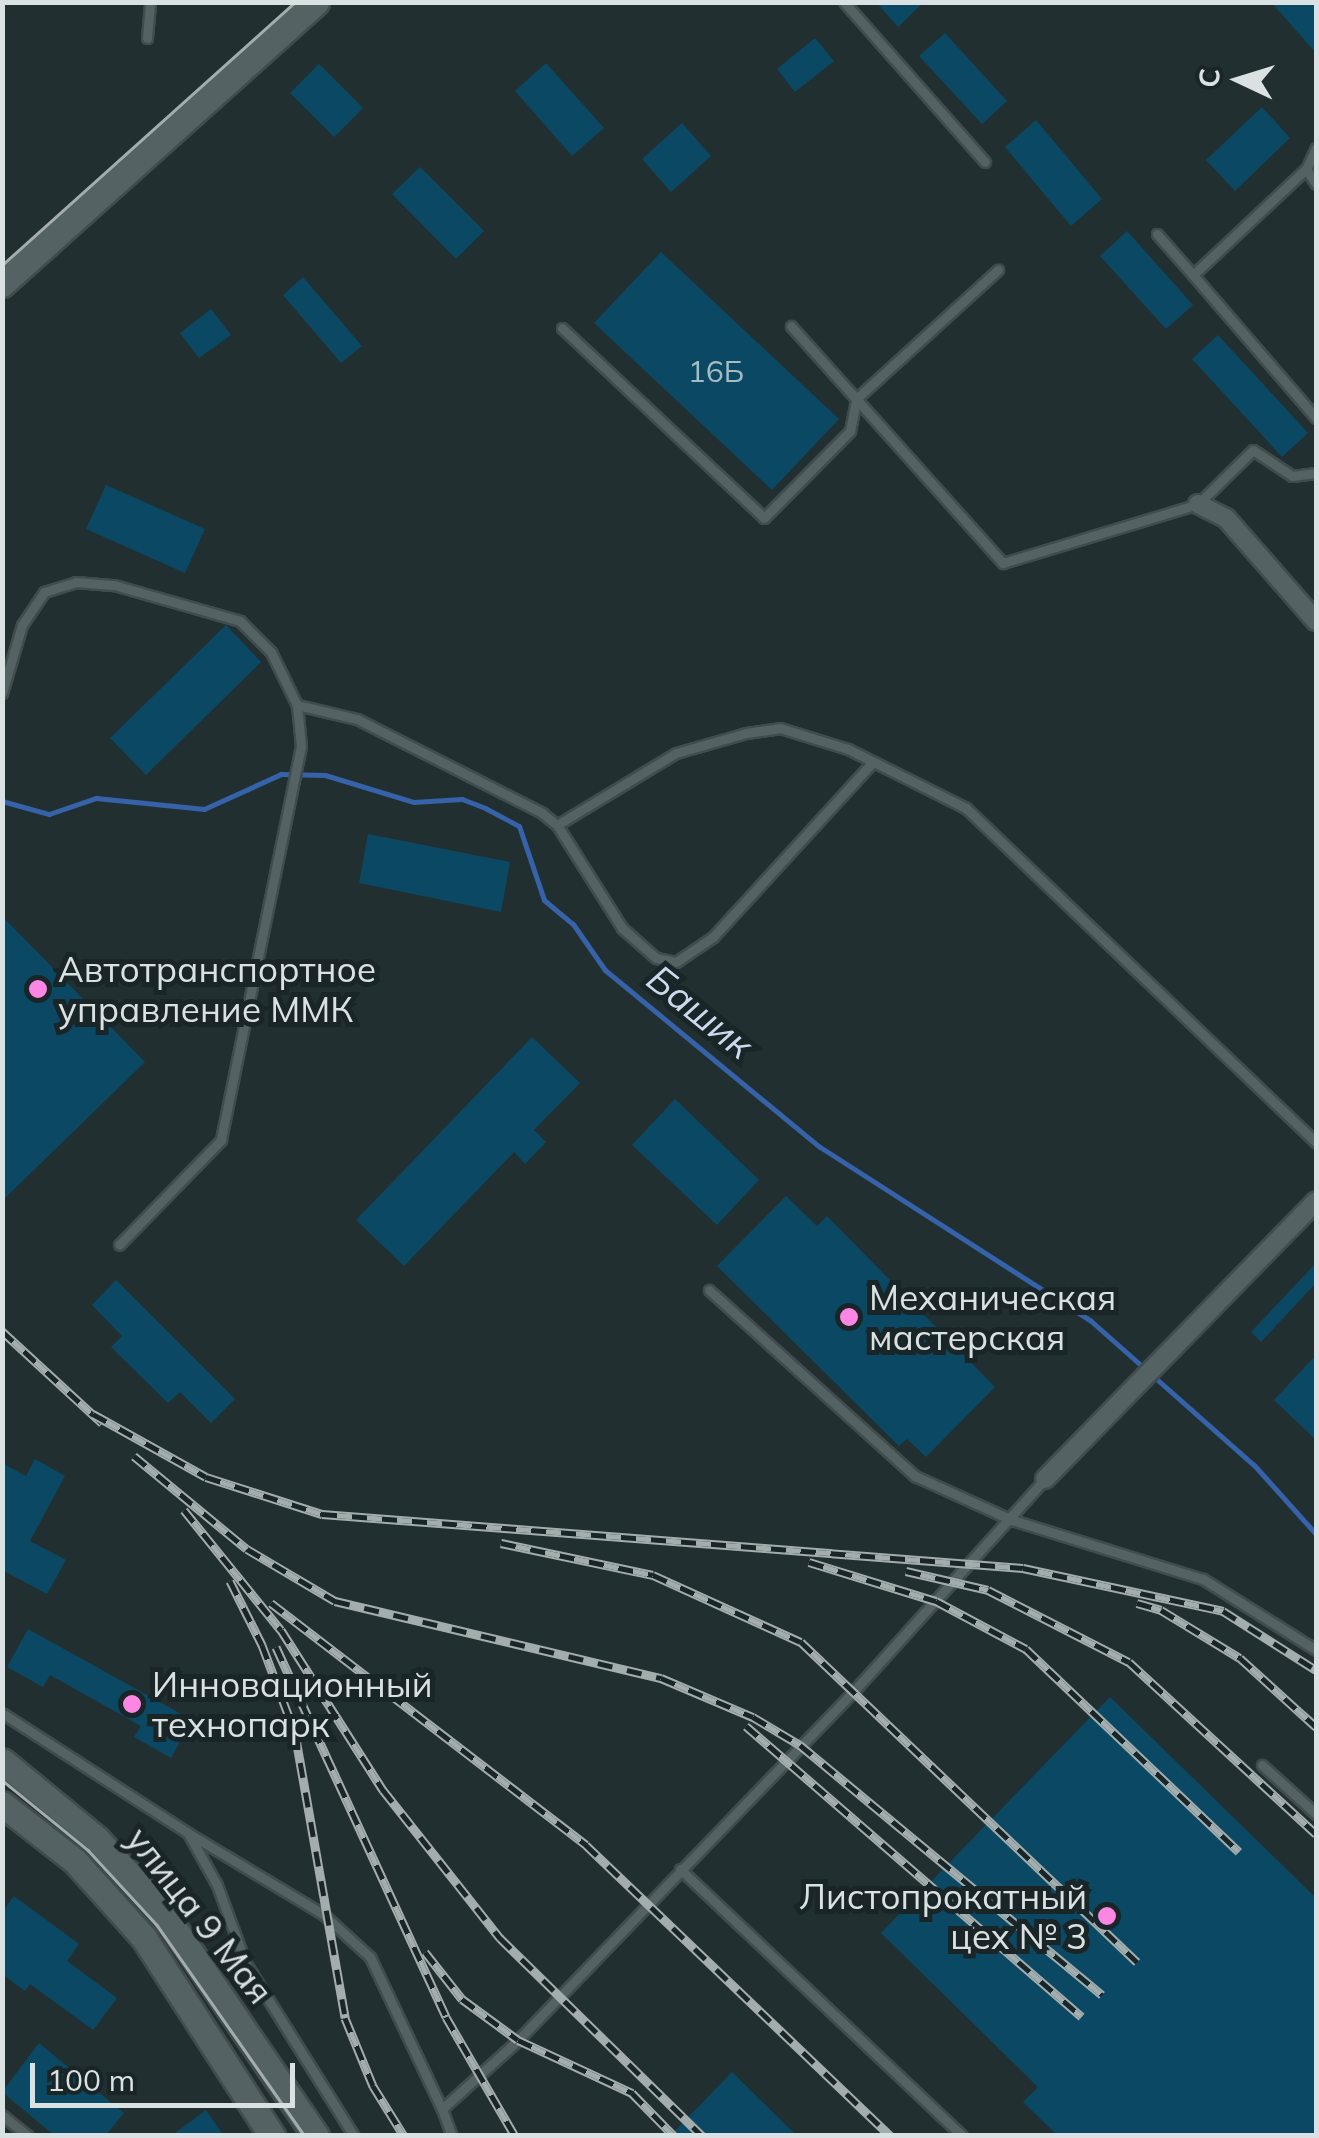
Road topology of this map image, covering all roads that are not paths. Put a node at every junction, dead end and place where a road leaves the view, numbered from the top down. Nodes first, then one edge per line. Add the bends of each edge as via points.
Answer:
1 (150, 2) edge
2 (316, 2) edge
3 (844, 2) edge
4 (147, 38) dead end
5 (1316, 148) edge
6 (985, 162) dead end
7 (1306, 169) junction
8 (1316, 184) edge
9 (1157, 234) dead end
10 (998, 270) dead end
11 (1193, 274) junction
12 (2, 284) edge
13 (790, 326) dead end
14 (562, 328) dead end
15 (856, 399) junction
16 (1316, 418) edge
17 (1316, 473) edge
18 (1198, 504) junction
19 (1316, 621) edge
20 (2, 693) edge
21 (297, 705) junction
22 (872, 763) junction
23 (557, 824) junction
24 (1316, 1143) edge
25 (1316, 1201) edge
26 (119, 1245) dead end
27 (709, 1290) dead end
28 (1045, 1479) joint
29 (1012, 1520) junction
30 (1316, 1650) edge
31 (2, 1712) edge
32 (2, 1762) edge
33 (1262, 1766) dead end
34 (2, 1804) edge
35 (1316, 1814) edge
36 (188, 1833) junction
37 (680, 1869) junction
38 (442, 2110) junction
39 (2, 2115) edge
40 (28, 2136) edge
41 (272, 2136) edge
42 (316, 2136) edge
43 (354, 2136) edge
44 (452, 2136) edge
45 (962, 2136) edge

1 - 4 lane
2 - 12 main road
3 - 6 lane
5 - 7 lane
7 - 8 lane
7 - 11 lane
9 - 11 lane
10 - 15 lane
11 - 16 lane
13 - 15 lane
14 - 15 lane via 764,518 850,431
15 - 18 lane via 1004,563
17 - 18 lane via 1292,476 1253,450
18 - 19 street via 1226,518
20 - 21 lane via 22,625 44,592 76,582 114,585 240,620 271,652
21 - 23 lane via 357,719
21 - 26 lane via 301,746 294,789 221,1140
22 - 23 lane via 793,731 746,733 676,753
22 - 23 lane via 713,937 676,962 656,958 622,928
22 - 24 lane via 966,808
25 - 28 street
27 - 29 lane via 915,1476
28 - 29 lane
29 - 30 lane via 1203,1579
29 - 37 lane
31 - 36 lane
32 - 42 main road, улица 9 Мая via 97,1838 166,1916
33 - 35 lane
34 - 41 main road, улица 9 Мая via 75,1862 144,1938
36 - 38 lane via 323,1914 370,1956
36 - 43 lane via 217,1886 246,1964
37 - 38 lane
37 - 45 lane
38 - 44 lane
39 - 40 lane

